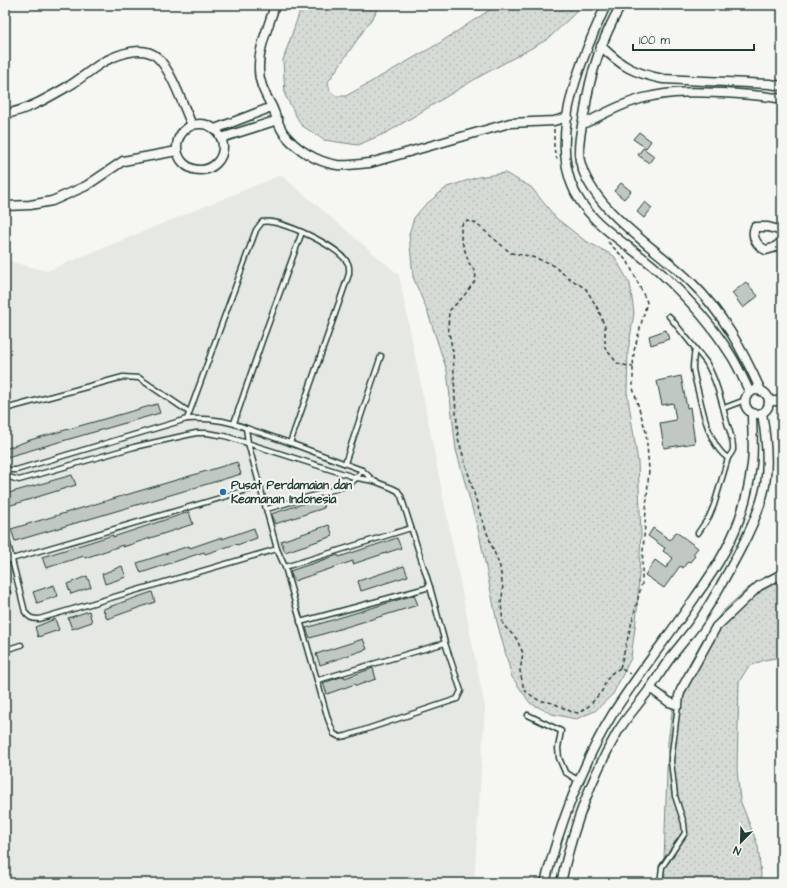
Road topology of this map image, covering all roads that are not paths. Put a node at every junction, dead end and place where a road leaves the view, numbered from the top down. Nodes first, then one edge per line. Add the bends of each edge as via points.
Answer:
1 (276, 5) edge
2 (606, 5) edge
3 (620, 6) edge
4 (601, 46) junction
5 (782, 86) edge
6 (782, 99) edge
7 (272, 107) junction
8 (5, 114) edge
9 (568, 117) junction
10 (278, 120) junction
11 (583, 124) junction
12 (192, 125) junction
13 (215, 129) junction
14 (221, 138) junction
15 (177, 151) junction
16 (5, 206) edge
17 (782, 231) edge
18 (302, 232) junction
19 (782, 242) edge
20 (669, 316) dead end
21 (695, 349) junction
22 (381, 356) dead end
23 (761, 391) junction
24 (750, 393) junction
25 (745, 400) junction
26 (769, 401) junction
27 (782, 401) edge
28 (724, 408) junction
29 (5, 409) edge
30 (189, 412) junction
31 (752, 412) junction
32 (762, 413) junction
33 (187, 419) junction
34 (234, 423) junction
35 (246, 428) junction
36 (248, 443) junction
37 (290, 443) junction
38 (728, 458) junction
39 (345, 463) junction
40 (5, 470) edge
41 (362, 470) junction
42 (5, 476) edge
43 (357, 478) junction
44 (374, 481) junction
45 (261, 486) junction
46 (267, 509) junction
47 (410, 528) junction
48 (5, 532) edge
49 (698, 533) dead end
50 (278, 549) junction
51 (12, 558) junction
52 (5, 561) edge
53 (284, 568) junction
54 (782, 574) edge
55 (711, 575) junction
56 (722, 583) junction
57 (430, 587) junction
58 (300, 622) junction
59 (445, 644) junction
60 (21, 646) dead end
61 (5, 650) edge
62 (318, 680) junction
63 (650, 688) junction
64 (678, 705) junction
65 (528, 715) dead end
66 (579, 781) junction
67 (545, 883) edge
68 (561, 883) edge
69 (660, 883) edge

1 - 7 street via 259,63 262,86
2 - 9 street via 590,41 572,95
3 - 4 street
4 - 5 street via 632,70 663,79
4 - 11 street via 586,100
6 - 11 street via 754,95 668,93 627,104
7 - 10 street
7 - 13 street
8 - 12 street via 41,101 74,83 104,62 120,55 143,51 157,57 168,70
9 - 10 street via 554,121 510,123 370,164 349,165 328,163 306,154 283,132
9 - 24 street via 566,160 571,183 580,200 604,227 661,273 695,307 733,358
10 - 14 street
11 - 23 street via 579,146 580,161 586,178 621,222 692,282 708,300 729,327
12 - 13 street via 208,125
12 - 15 street via 180,135
13 - 14 street
14 - 15 street via 222,155 211,168 194,169 180,159
15 - 16 street via 123,161 86,186 52,200 30,205
17 - 19 street via 760,226 755,227 753,232 756,242 766,250
18 - 30 lane via 268,221 259,225
18 - 34 lane
18 - 37 lane via 343,257 347,261 349,274
20 - 21 lane
21 - 28 lane via 710,369
21 - 38 lane via 694,375 707,427 719,451
22 - 39 lane
23 - 24 street via 755,390
23 - 26 street
24 - 25 street
25 - 28 lane
25 - 31 street via 747,408
26 - 27 street
26 - 32 street
28 - 38 lane via 733,444 733,451
29 - 30 lane via 123,377 133,377 147,383
30 - 33 lane
31 - 32 street
31 - 55 street via 752,462 742,511 729,544
32 - 56 street via 766,453 763,495 750,530
33 - 34 lane
33 - 40 lane via 16,470
34 - 35 lane
35 - 36 lane
35 - 37 lane
36 - 42 lane via 217,434 196,433 134,447 19,480
36 - 43 lane
36 - 45 lane
37 - 39 lane
38 - 49 lane via 714,505
39 - 41 lane
41 - 43 lane
41 - 44 lane
43 - 44 lane
43 - 46 lane via 346,486
44 - 47 lane via 398,491 404,501
45 - 46 lane
45 - 51 lane
46 - 50 lane
47 - 53 lane
47 - 57 lane
48 - 51 lane
50 - 51 lane via 39,619 29,618 25,612
50 - 53 lane
51 - 52 lane
53 - 58 lane
54 - 64 street via 759,586 716,627 679,696
55 - 56 street
55 - 66 street via 612,715
56 - 63 street via 700,620 670,657
57 - 58 lane
57 - 59 lane
58 - 62 lane
59 - 62 lane
59 - 62 lane via 461,691 457,699 346,736 334,734
60 - 61 lane
63 - 64 street via 669,702
63 - 68 street via 629,714 603,759 579,816
64 - 69 lane via 671,761 675,796 685,833 662,867
65 - 66 lane via 561,731 558,752 563,770
66 - 67 street

